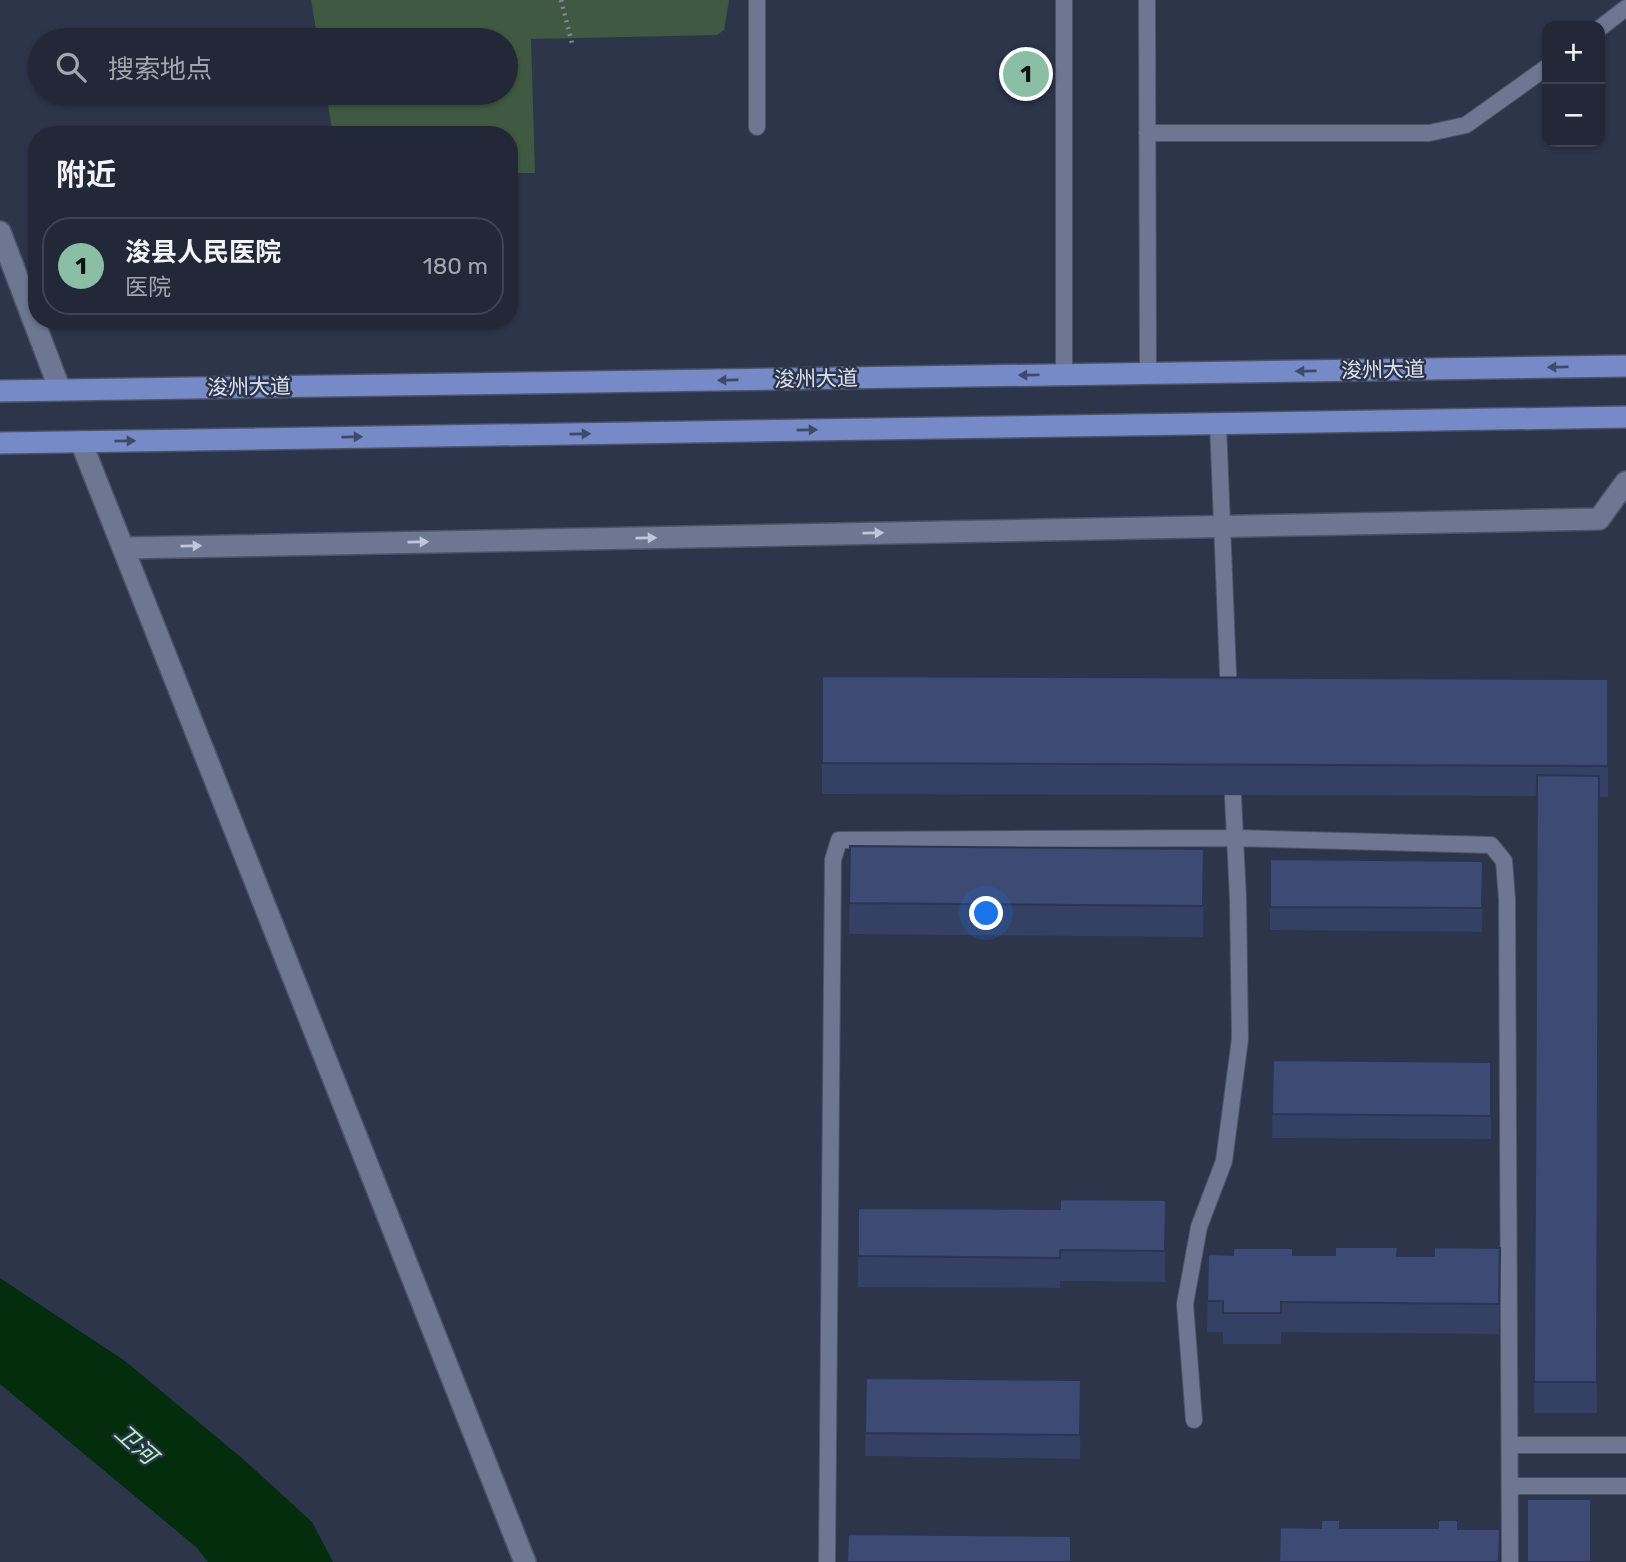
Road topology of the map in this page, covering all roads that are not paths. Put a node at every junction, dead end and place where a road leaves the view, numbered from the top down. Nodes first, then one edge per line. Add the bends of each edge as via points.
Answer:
1 (757, 0) edge
2 (1064, 0) edge
3 (1147, 0) edge
4 (1626, 8) edge
5 (1605, 24) edge
6 (1542, 71) edge
7 (757, 127) dead end
8 (1147, 133) junction
9 (0, 232) edge
10 (28, 306) edge
11 (37, 329) edge
12 (1626, 366) edge
13 (1148, 373) junction
14 (1064, 375) junction
15 (60, 390) junction
16 (3, 391) edge
17 (1626, 418) edge
18 (1218, 424) junction
19 (81, 442) junction
20 (4, 443) edge
21 (1626, 482) edge
22 (1222, 526) junction
23 (123, 548) junction
24 (1229, 716) edge
25 (1231, 757) edge
26 (1234, 838) junction
27 (1194, 1420) dead end
28 (1510, 1445) junction
29 (1626, 1445) edge
30 (1510, 1486) junction
31 (1626, 1486) edge
32 (525, 1562) edge
33 (827, 1562) edge
34 (1510, 1562) edge

1 - 7 lane
2 - 14 lane
3 - 8 lane
4 - 5 lane
6 - 8 lane via 1466,125 1429,133
8 - 13 lane
9 - 10 street
11 - 15 street
12 -> 13 main road, 浚州大道
13 - 14 main road, 浚州大道
14 -> 15 main road, 浚州大道
15 - 16 main road, 浚州大道
17 - 18 main road
19 -> 18 main road
18 - 22 lane
19 - 20 main road
19 - 23 street
21 - 22 street via 1599,519
23 -> 22 street
22 - 24 lane
23 - 32 street
25 - 26 lane
26 - 27 lane via 1240,1039 1224,1161 1199,1227 1185,1304
26 - 28 lane via 1491,845 1504,861
26 - 33 lane via 839,840 833,860
28 - 29 lane
28 - 30 lane
30 - 31 lane
30 - 34 lane

